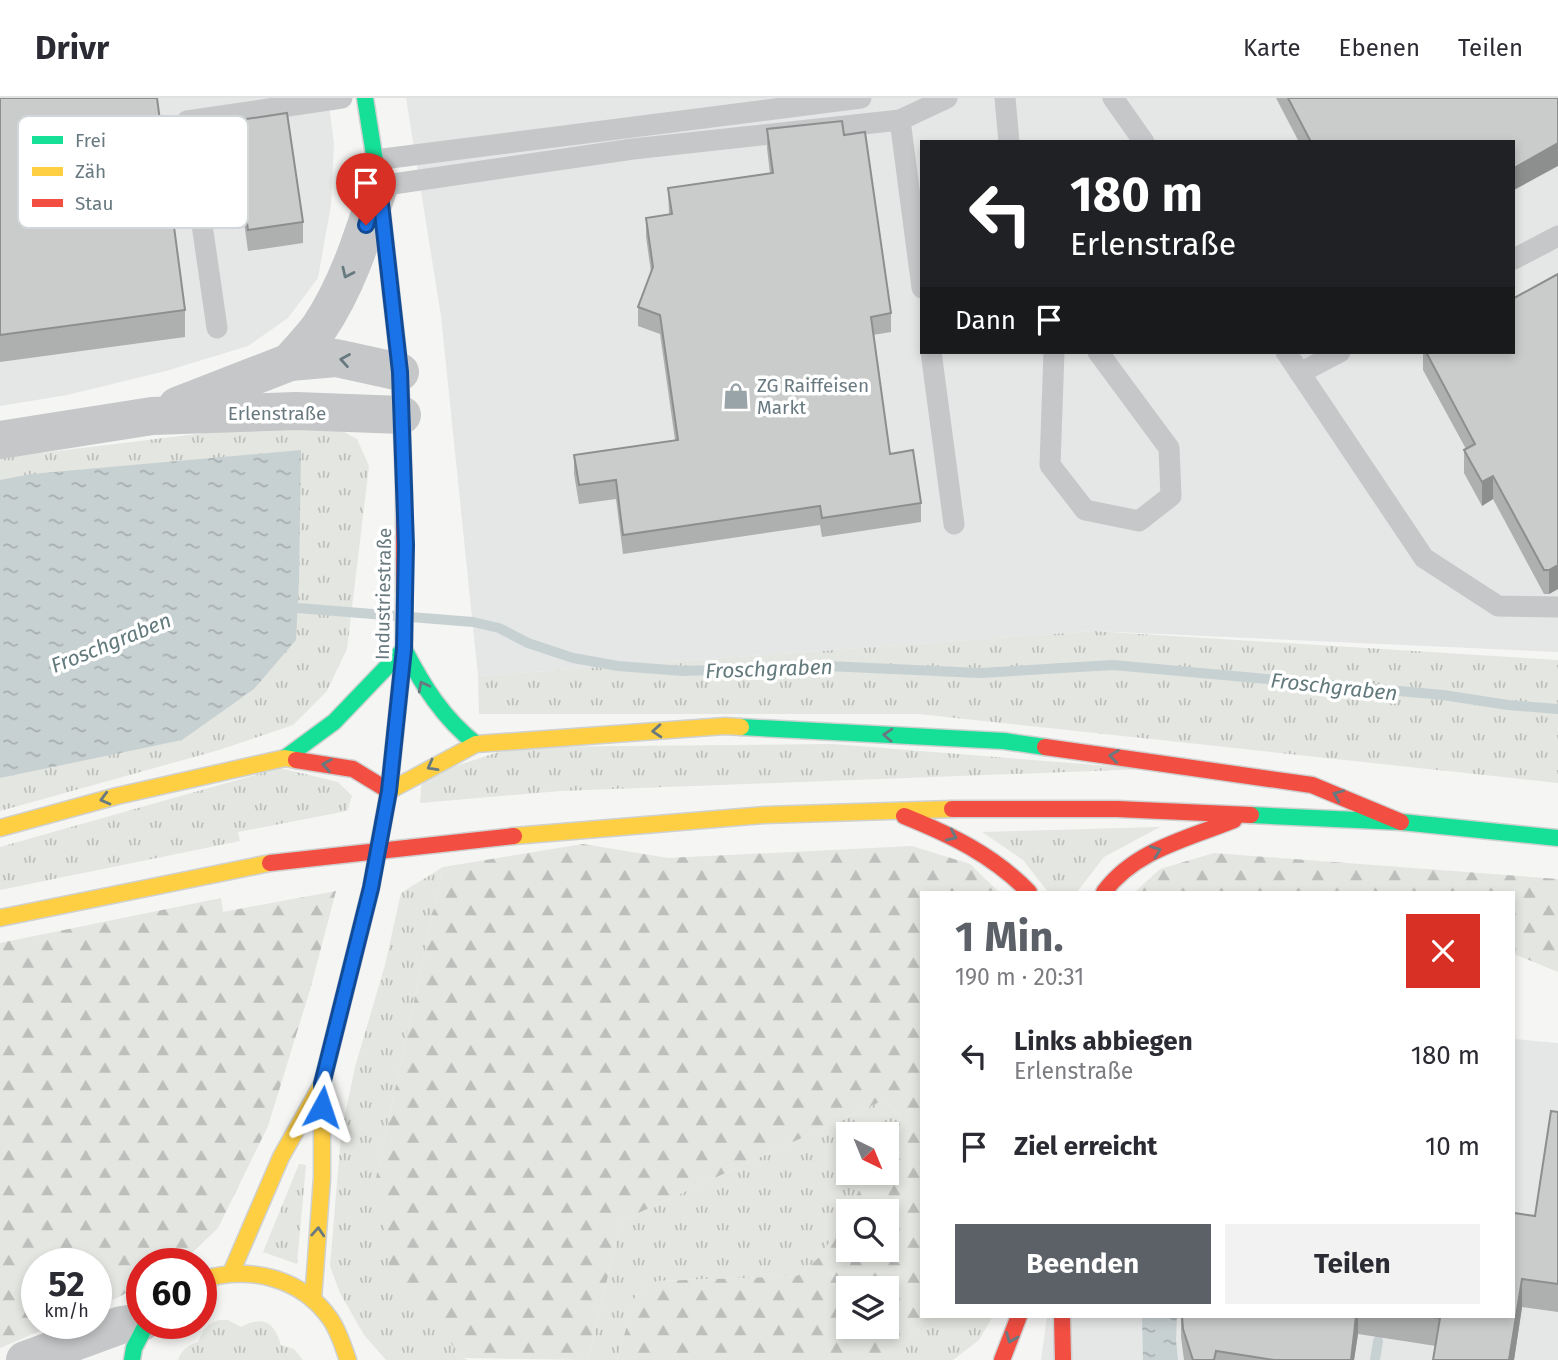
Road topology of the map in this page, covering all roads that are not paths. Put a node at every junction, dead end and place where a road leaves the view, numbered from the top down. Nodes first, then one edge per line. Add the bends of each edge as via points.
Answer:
1 (342, 98) edge
2 (365, 98) edge
3 (861, 98) edge
4 (947, 98) edge
5 (1005, 98) edge
6 (1113, 98) edge
7 (221, 116) edge
8 (900, 120) junction
9 (1009, 140) edge
10 (1143, 140) edge
11 (377, 173) junction
12 (203, 228) edge
13 (1558, 236) edge
14 (1515, 258) edge
15 (920, 273) edge
16 (218, 328) dead end
17 (931, 354) edge
18 (1054, 354) edge
19 (1099, 354) edge
20 (1287, 354) edge
21 (1336, 354) edge
22 (290, 362) junction
23 (400, 372) junction
24 (1300, 373) junction
25 (402, 415) junction
26 (152, 416) junction
27 (0, 440) edge
28 (954, 524) dead end
29 (1558, 607) edge
30 (404, 649) junction
31 (476, 744) junction
32 (285, 758) junction
33 (389, 791) junction
34 (889, 810) junction
35 (1249, 815) junction
36 (1401, 822) junction
37 (0, 828) edge
38 (1558, 838) edge
39 (1028, 891) edge
40 (1105, 891) edge
41 (0, 918) edge
42 (322, 1084) junction
43 (231, 1273) junction
44 (217, 1276) edge
45 (313, 1300) junction
46 (1018, 1318) edge
47 (1062, 1318) edge
48 (126, 1324) edge
49 (137, 1339) edge
50 (25, 1360) edge
51 (132, 1360) edge
52 (348, 1360) edge
53 (1002, 1360) edge
54 (1063, 1360) edge

1 - 7 lane
2 - 11 main road, Industriestraße
3 - 11 lane
4 - 8 lane
5 - 9 lane
6 - 10 lane
8 - 11 lane
8 - 15 lane
11 -> 22 street, Erlenstraße via 360,244 337,295 318,329
11 - 23 main road, Industriestraße
12 - 16 lane
13 - 14 lane
17 - 28 lane
18 - 19 lane via 1050,465 1085,510 1139,521 1171,496 1169,448
20 - 24 lane
21 - 24 lane
23 -> 22 street, Erlenstraße via 337,358
22 - 26 street, Erlenstraße
23 - 25 main road, Industriestraße
24 - 29 lane via 1424,558 1498,606
25 - 26 street, Erlenstraße via 296,411
25 - 30 main road, Industriestraße
26 - 27 street, Erlenstraße
31 -> 30 main road via 430,699
30 - 32 main road via 336,722
30 - 33 main road, Industriestraße
31 -> 33 main road
36 -> 31 main road via 1312,785 1004,741 725,726
33 -> 32 main road via 353,769
32 -> 37 main road
33 - 42 main road, Industriestraße via 371,888
34 - 35 main road via 1117,809
34 -> 39 main road via 980,850
34 - 41 main road, bridge via 765,815 514,836 270,863
35 - 36 main road
40 -> 35 main road via 1139,858
36 - 38 main road
42 - 43 main road via 281,1157
45 -> 42 main road via 322,1178
43 - 44 main road
43 - 45 main road via 284,1281
45 - 52 main road via 335,1328
46 -> 53 main road
47 - 54 main road
48 - 50 street
49 - 51 main road

